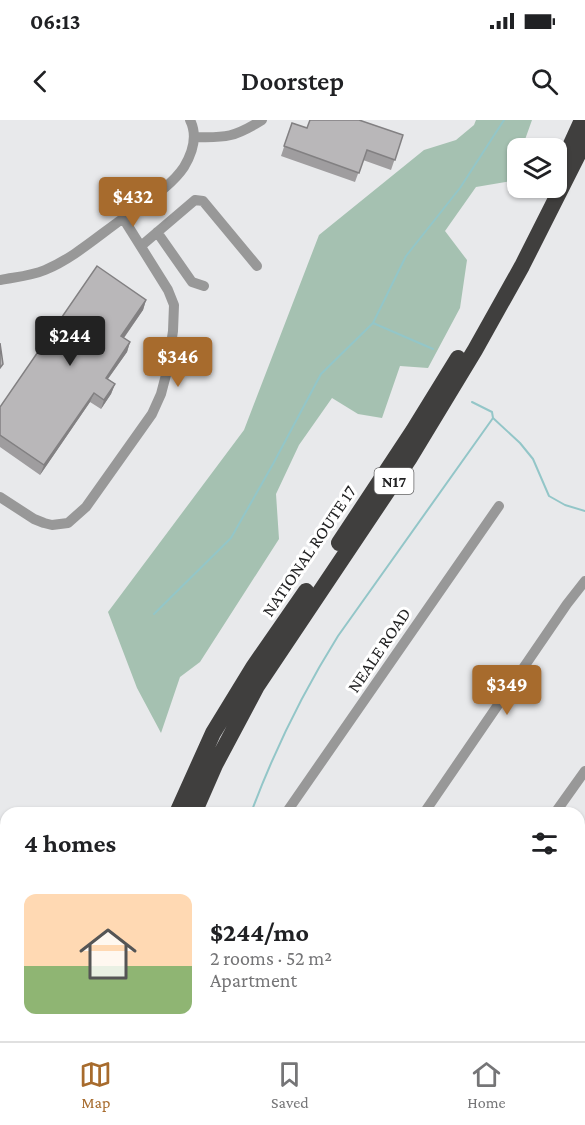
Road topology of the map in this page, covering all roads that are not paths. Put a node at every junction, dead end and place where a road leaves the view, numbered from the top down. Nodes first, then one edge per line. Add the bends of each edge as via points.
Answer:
1 (190, 120) edge
2 (262, 120) edge
3 (582, 120) edge
4 (195, 137) junction
5 (585, 141) edge
6 (567, 151) edge
7 (545, 198) edge
8 (123, 218) junction
9 (157, 232) junction
10 (141, 246) junction
11 (257, 266) dead end
12 (0, 280) edge
13 (204, 286) dead end
14 (0, 497) edge
15 (499, 506) dead end
16 (585, 581) edge
17 (213, 733) junction
18 (585, 771) edge
19 (172, 807) edge
20 (180, 807) edge
21 (197, 807) edge
22 (292, 807) edge
23 (428, 807) edge
24 (559, 807) edge

1 - 4 street
2 - 4 street via 228,137
3 - 6 highway
4 - 8 street via 188,160 177,176
5 - 21 highway, N17 via 476,350 409,459 257,686
7 - 17 highway, NATIONAL ROUTE 17 / N17 via 447,375
8 - 10 street
8 - 12 street via 45,270
9 - 10 street
9 - 11 street via 195,200 203,201
9 - 13 street via 192,282
10 - 14 street via 174,305 164,383 152,414 92,499 68,523 44,523
15 - 22 street, NEALE ROAD
16 - 23 street
17 - 19 highway via 196,757
17 - 20 highway, NATIONAL ROUTE 17 / N17
18 - 24 street

